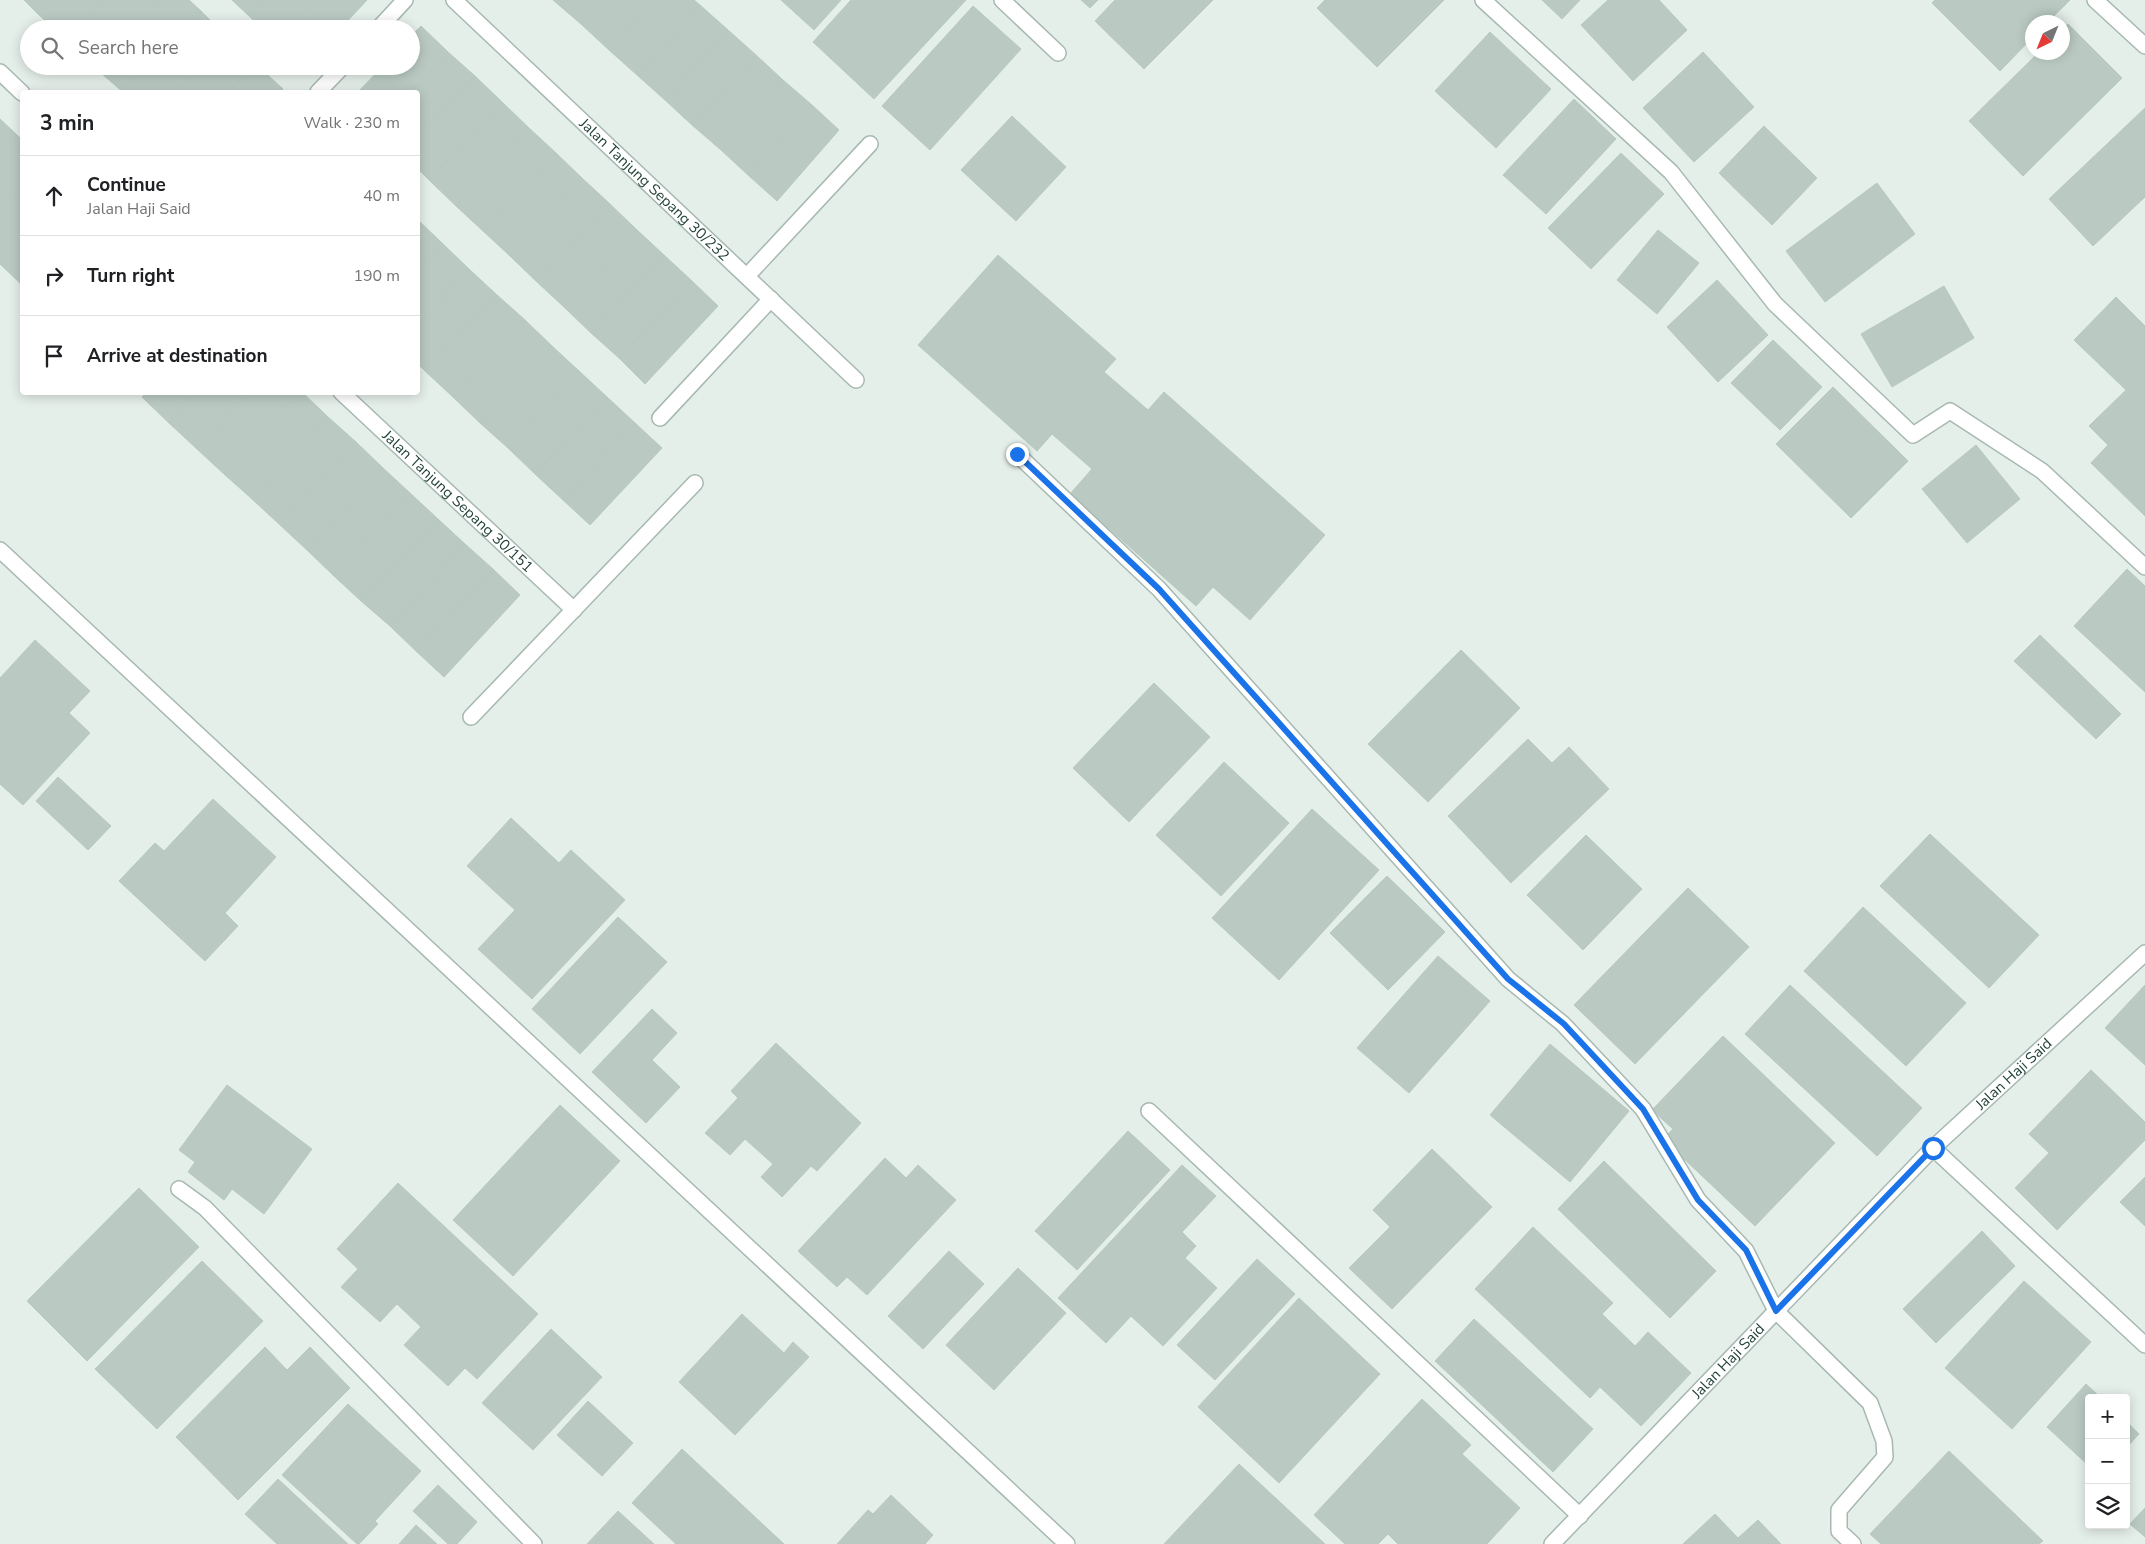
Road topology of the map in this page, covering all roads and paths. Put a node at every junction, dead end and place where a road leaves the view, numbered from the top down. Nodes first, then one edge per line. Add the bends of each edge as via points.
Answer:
1 (405, 0) edge
2 (454, 0) edge
3 (1002, 0) edge
4 (1483, 0) edge
5 (2095, 0) edge
6 (386, 20) edge
7 (2145, 46) edge
8 (1058, 53) dead end
9 (0, 72) edge
10 (334, 75) edge
11 (320, 90) edge
12 (20, 91) edge
13 (870, 144) dead end
14 (747, 276) junction
15 (771, 299) junction
16 (856, 380) dead end
17 (344, 395) edge
18 (660, 418) dead end
19 (1017, 454) dead end
20 (695, 483) dead end
21 (0, 550) edge
22 (2145, 567) edge
23 (574, 610) junction
24 (471, 717) dead end
25 (2145, 953) edge
26 (1149, 1111) dead end
27 (1933, 1148) junction
28 (179, 1189) dead end
29 (1776, 1311) junction
30 (2145, 1345) edge
31 (1580, 1516) junction
32 (534, 1544) edge
33 (1067, 1544) edge
34 (1552, 1544) edge
35 (1853, 1544) edge

1 - 6 street
2 - 14 street, Jalan Tanjung Sepang 30/232
3 - 8 street
4 - 22 street via 1670,172 1775,304 1913,435 1950,411 2042,471
5 - 7 street
9 - 12 street
10 - 11 street
13 - 14 street
14 - 15 street, Jalan Tanjung Sepang 30/232
15 - 16 street, Jalan Tanjung Sepang 30/232
15 - 18 street
17 - 23 street, Jalan Tanjung Sepang 30/151
19 - 29 street via 1159,589 1508,979 1564,1024 1643,1109 1698,1200 1746,1250
20 - 23 street
21 - 33 street
23 - 24 street
25 - 27 street, Jalan Haji Said
26 - 31 street
27 - 29 street, Jalan Haji Said
27 - 30 street
28 - 32 street via 205,1208
29 - 31 street, Jalan Haji Said
29 - 35 street via 1870,1403 1884,1441 1885,1457 1839,1510 1839,1531
31 - 34 street, Jalan Haji Said

